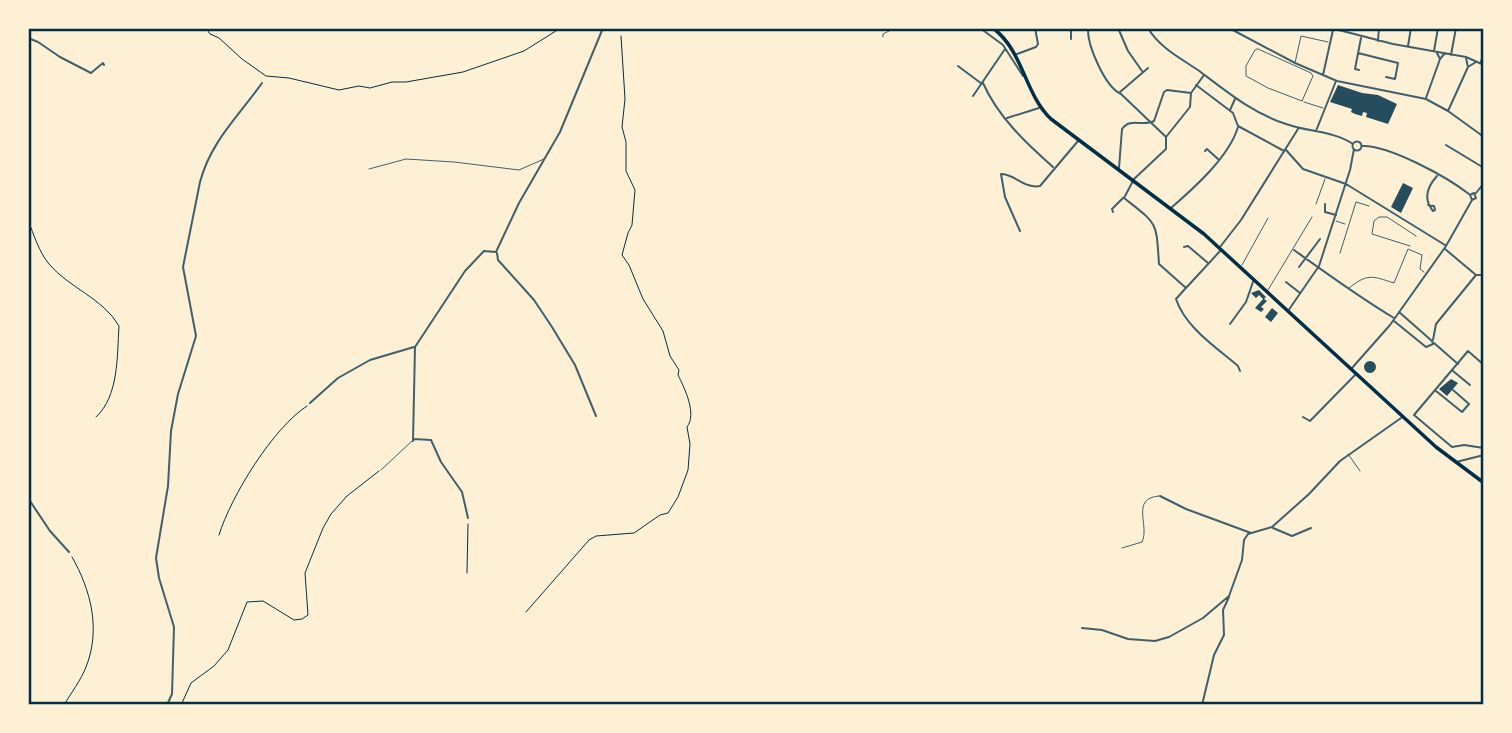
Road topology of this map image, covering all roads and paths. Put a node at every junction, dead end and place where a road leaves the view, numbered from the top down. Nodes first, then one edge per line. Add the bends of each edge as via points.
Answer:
1 (206, 28) edge
2 (583, 28) edge
3 (603, 28) edge
4 (895, 28) edge
5 (980, 28) edge
6 (993, 28) edge
7 (1035, 28) edge
8 (1071, 28) edge
9 (1088, 28) edge
10 (1118, 28) edge
11 (1148, 28) edge
12 (1229, 28) edge
13 (1332, 28) edge
14 (1379, 28) edge
15 (1411, 28) edge
16 (1438, 28) edge
17 (1455, 28) edge
18 (622, 29) edge
19 (1346, 30) edge
20 (883, 37) dead end
21 (1361, 37) junction
22 (28, 38) edge
23 (1070, 38) dead end
24 (1378, 41) junction
25 (1330, 43) junction
26 (1408, 47) junction
27 (1006, 49) junction
28 (1436, 52) junction
29 (1484, 52) edge
30 (1359, 53) junction
31 (1445, 53) junction
32 (1017, 54) junction
33 (1451, 55) junction
34 (1466, 57) junction
35 (1440, 59) junction
36 (1295, 63) junction
37 (1478, 63) junction
38 (104, 65) dead end
39 (1484, 65) edge
40 (958, 66) dead end
41 (1468, 67) junction
42 (1148, 68) dead end
43 (1359, 70) dead end
44 (1142, 71) junction
45 (1025, 75) junction
46 (1204, 75) junction
47 (1323, 75) junction
48 (1386, 77) dead end
49 (1337, 80) junction
50 (262, 83) dead end
51 (983, 83) junction
52 (1196, 85) junction
53 (1118, 93) junction
54 (1191, 93) junction
55 (973, 96) dead end
56 (1236, 98) junction
57 (1426, 99) junction
58 (1302, 101) junction
59 (1040, 108) junction
60 (1325, 109) junction
61 (1229, 111) junction
62 (1448, 111) junction
63 (1005, 118) junction
64 (1151, 123) junction
65 (1238, 126) junction
66 (1298, 128) junction
67 (1315, 132) junction
68 (1166, 137) junction
69 (1484, 137) edge
70 (1079, 140) junction
71 (1353, 144) junction
72 (1446, 145) dead end
73 (1362, 146) junction
74 (1354, 149) junction
75 (1359, 150) junction
76 (1205, 151) dead end
77 (1285, 151) junction
78 (545, 159) junction
79 (1219, 159) junction
80 (1354, 159) junction
81 (1484, 168) edge
82 (369, 169) dead end
83 (1054, 169) junction
84 (1119, 169) junction
85 (1437, 175) junction
86 (1325, 177) junction
87 (1134, 181) junction
88 (1484, 183) edge
89 (1346, 184) junction
90 (1470, 194) junction
91 (1475, 194) junction
92 (1124, 198) junction
93 (1472, 200) junction
94 (1317, 204) dead end
95 (1325, 204) dead end
96 (1429, 205) dead end
97 (1368, 206) dead end
98 (1171, 209) junction
99 (1113, 212) dead end
100 (1336, 215) junction
101 (1312, 217) dead end
102 (1268, 218) dead end
103 (28, 220) edge
104 (1334, 221) junction
105 (1347, 225) junction
106 (1020, 231) dead end
107 (1416, 236) dead end
108 (1320, 239) dead end
109 (1410, 246) dead end
110 (1184, 247) dead end
111 (1445, 247) junction
112 (1220, 248) junction
113 (1293, 250) junction
114 (496, 252) junction
115 (1340, 253) dead end
116 (1306, 258) junction
117 (1209, 263) junction
118 (1319, 266) junction
119 (1241, 267) junction
120 (1299, 267) dead end
121 (1426, 274) junction
122 (1476, 275) junction
123 (1484, 275) edge
124 (1254, 279) junction
125 (1286, 282) dead end
126 (1186, 288) junction
127 (1347, 288) junction
128 (1267, 291) junction
129 (1301, 293) junction
130 (1288, 311) junction
131 (1399, 312) junction
132 (1394, 319) junction
133 (1230, 324) dead end
134 (1433, 341) junction
135 (415, 347) junction
136 (1458, 364) junction
137 (1484, 365) edge
138 (1351, 369) junction
139 (1452, 370) junction
140 (1240, 371) dead end
141 (1356, 374) junction
142 (1470, 385) dead end
143 (1435, 390) junction
144 (1453, 390) dead end
145 (310, 404) joint
146 (596, 416) dead end
147 (96, 417) dead end
148 (1303, 417) dead end
149 (1402, 417) junction
150 (413, 440) junction
151 (1484, 448) edge
152 (1348, 454) junction
153 (1484, 455) edge
154 (1455, 462) junction
155 (381, 470) joint
156 (1360, 471) dead end
157 (1484, 483) edge
158 (1160, 496) joint
159 (28, 498) edge
160 (468, 518) joint
161 (1272, 527) junction
162 (1311, 528) dead end
163 (1252, 533) junction
164 (219, 535) dead end
165 (1122, 548) dead end
166 (69, 552) joint
167 (467, 573) dead end
168 (1229, 596) junction
169 (526, 612) dead end
170 (1082, 628) dead end
171 (183, 703) dead end
172 (64, 705) edge
173 (167, 705) edge
174 (1202, 705) edge

1 - 2 path via 266,76 336,90 463,72 524,51 559,29
3 - 78 street
4 - 20 lane
5 - 27 street
6 - 32 main road
7 - 32 street via 1036,47
8 - 23 street
9 - 53 street via 1087,39 1100,68
10 - 44 street
11 - 46 street via 1160,43
12 - 36 street
13 - 19 street
13 - 25 street
14 - 24 street
15 - 26 street
16 - 28 street
17 - 33 street
18 - 169 path via 622,127 626,171 635,190 632,225 622,255 663,331 692,409 687,427 688,470 668,513 632,534 589,540
19 - 21 street
21 - 24 street
21 - 30 street
22 - 38 street via 91,73
24 - 26 street
25 - 36 lane via 1301,36
25 - 47 street
26 - 28 street
27 - 45 street
27 - 51 street
28 - 31 street
28 - 35 street
29 - 37 lane
30 - 43 street via 1355,69
30 - 48 street via 1398,63 1395,79
31 - 33 street
31 - 35 street
32 - 45 main road
33 - 34 street
34 - 37 street
34 - 41 street
35 - 57 street
36 - 47 street
37 - 39 street
37 - 41 street
40 - 51 street
41 - 62 street
42 - 44 street
44 - 53 street
45 - 59 main road
46 - 52 street
46 - 56 street
47 - 49 street
49 - 57 street
49 - 60 street
50 - 173 street via 218,138 200,183 183,267 196,336 171,431 157,552 173,627 172,694
51 - 55 street
51 - 63 street
52 - 54 street
52 - 61 street
53 - 64 street
54 - 64 street via 1164,92
54 - 68 street via 1190,107
56 - 61 street
56 - 66 street
57 - 62 street
58 - 58 lane via 1311,73 1255,50 1245,66 1245,76
58 - 60 lane
59 - 63 street
59 - 70 main road
60 - 67 street
61 - 65 street
62 - 69 street
63 - 83 street
64 - 68 street
64 - 84 street via 1130,122 1122,129
65 - 77 street
65 - 79 street
66 - 67 street
66 - 77 street
67 - 71 street
68 - 87 street via 1166,149
70 - 83 street
70 - 84 main road
71 - 73 street via 1358,141
71 - 74 street
72 - 81 street
73 - 75 street
73 - 85 street via 1374,146
74 - 75 street
74 - 80 street
75 - 80 street
76 - 79 street
77 - 86 street via 1300,167
77 - 112 street
78 - 82 lane via 519,170 407,159
78 - 114 street
79 - 98 street
80 - 89 street
83 - 106 street via 1036,187 1001,174 1004,197
84 - 87 main road
85 - 90 street
85 - 96 street via 1426,196
86 - 89 street
86 - 94 lane
87 - 92 street
87 - 98 main road
88 - 91 street
89 - 100 street
89 - 111 street
90 - 91 street
90 - 93 street
91 - 93 street
92 - 99 street
92 - 126 street via 1157,227 1159,264
93 - 111 street
95 - 100 street via 1325,212
97 - 105 lane via 1356,202
98 - 112 main road
100 - 104 street
101 - 113 lane
102 - 119 lane
103 - 147 path via 50,265 99,303 119,326 108,403
104 - 105 lane
104 - 118 street
105 - 115 lane
107 - 109 lane via 1387,217 1374,221 1372,234
108 - 116 street
110 - 117 street
111 - 121 street
111 - 122 street
112 - 117 street
112 - 119 main road
113 - 116 street
113 - 128 lane
114 - 135 street via 484,251 465,271
114 - 146 street via 534,300 575,365
116 - 118 street
116 - 120 street
117 - 126 street
118 - 127 street
118 - 129 street
119 - 124 main road
121 - 127 lane via 1420,269 1422,255 1408,249 1394,283 1362,277
121 - 131 street
122 - 123 street
122 - 134 street via 1436,324
124 - 128 main road
124 - 133 street via 1246,302
125 - 129 street
126 - 140 street via 1176,299 1183,313
127 - 132 street
128 - 130 main road
129 - 130 street
130 - 138 main road
131 - 132 street
131 - 134 street
132 - 134 street via 1426,347
132 - 138 street
134 - 136 street
135 - 145 street via 370,360 338,378
135 - 150 street
136 - 137 street via 1468,351
136 - 139 street
138 - 141 main road
139 - 142 street
139 - 143 street
141 - 148 street via 1310,421
141 - 149 main road
143 - 144 street via 1462,412 1469,404
143 - 151 street via 1414,415 1452,447
145 - 164 path via 285,423 262,454
149 - 152 street
149 - 154 main road
150 - 155 lane
150 - 160 street via 430,440 462,492
152 - 156 lane
152 - 161 street
153 - 154 street
154 - 157 main road
155 - 171 path via 347,496 323,528 305,573 308,615 294,621 263,601 247,602 228,650 191,683
158 - 163 street
158 - 165 lane via 1144,504 1146,535 1142,542
159 - 166 street
160 - 167 path
161 - 162 street via 1292,536
161 - 163 street
163 - 168 street via 1244,540
166 - 172 path via 80,571 94,618 86,668
168 - 170 street via 1203,618 1155,641
168 - 174 street via 1223,610 1224,635 1214,655

